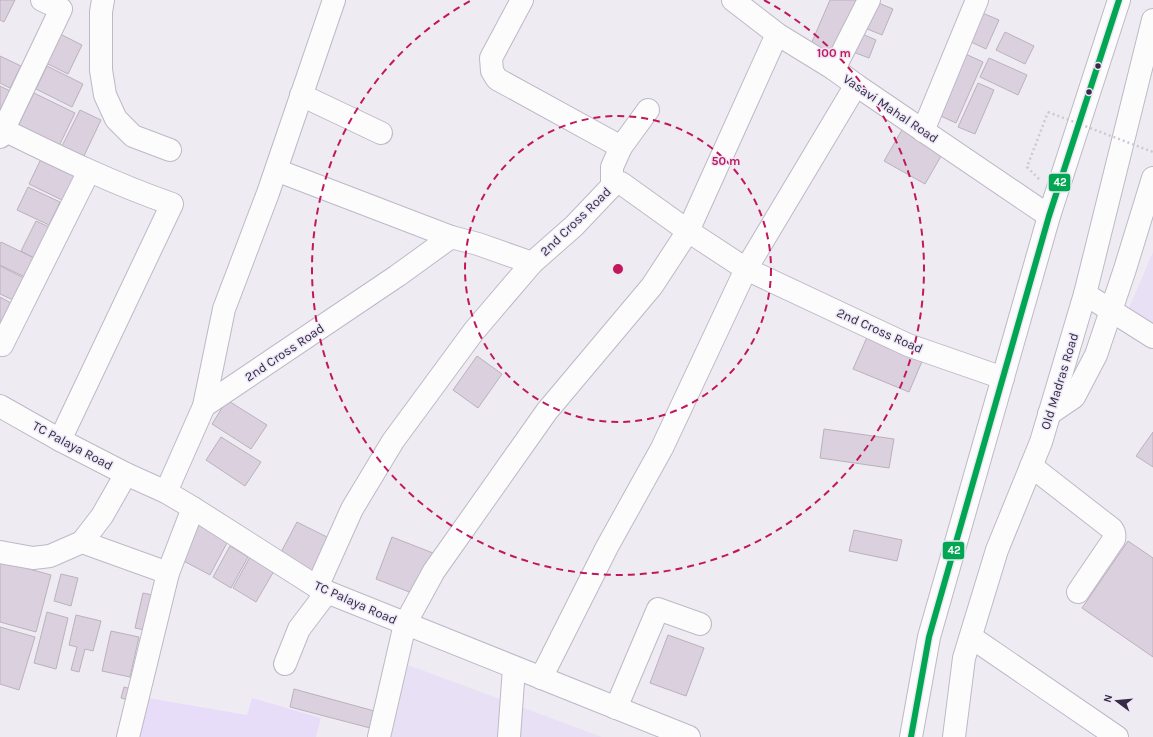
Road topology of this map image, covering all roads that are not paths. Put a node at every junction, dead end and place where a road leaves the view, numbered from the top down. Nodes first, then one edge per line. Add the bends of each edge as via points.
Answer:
1 (42, 0) edge
2 (103, 0) edge
3 (334, 0) edge
4 (522, 0) edge
5 (733, 0) edge
6 (869, 0) edge
7 (977, 0) edge
8 (1118, 0) edge
9 (1153, 20) edge
10 (777, 34) junction
11 (834, 69) junction
12 (856, 85) junction
13 (301, 94) junction
14 (648, 110) dead end
15 (923, 131) junction
16 (381, 133) dead end
17 (2, 134) edge
18 (622, 147) junction
19 (170, 150) dead end
20 (276, 170) junction
21 (89, 171) junction
22 (1153, 178) edge
23 (612, 186) junction
24 (1052, 207) junction
25 (688, 231) junction
26 (451, 237) junction
27 (532, 263) junction
28 (746, 270) junction
29 (1085, 294) junction
30 (1111, 310) junction
31 (1153, 337) edge
32 (1, 346) edge
33 (1003, 378) junction
34 (0, 406) edge
35 (204, 406) junction
36 (1049, 414) junction
37 (60, 440) junction
38 (1031, 466) junction
39 (126, 474) junction
40 (166, 492) junction
41 (193, 508) junction
42 (82, 542) junction
43 (0, 552) edge
44 (168, 573) junction
45 (322, 590) junction
46 (1078, 592) dead end
47 (405, 624) junction
48 (700, 624) dead end
49 (971, 637) junction
50 (285, 664) dead end
51 (514, 668) junction
52 (542, 678) junction
53 (616, 708) junction
54 (128, 737) edge
55 (379, 737) edge
56 (509, 737) edge
57 (688, 737) edge
58 (911, 737) edge
59 (954, 737) edge
60 (1117, 737) edge

1 - 17 main road via 61,9
2 - 19 main road via 101,70 105,95 116,119 133,136
3 - 13 main road
4 - 18 main road via 491,58 492,71 497,79
5 - 10 main road, Vasavi Mahal Road
6 - 11 main road
7 - 15 main road
8 - 24 main road
9 - 29 main road, Old Madras Road
10 - 11 main road, Vasavi Mahal Road
10 - 25 main road
11 - 12 main road, Vasavi Mahal Road
12 - 15 main road, Vasavi Mahal Road
12 - 28 main road
13 - 16 main road
13 - 20 main road
14 - 18 main road
15 - 24 main road, Vasavi Mahal Road
17 - 21 main road
18 - 23 main road via 612,167
20 - 26 main road
20 - 35 main road via 224,309
21 - 32 main road
21 - 37 main road via 172,204
22 - 30 main road
23 - 25 main road, 2nd Cross Road via 621,182
23 - 27 main road, 2nd Cross Road via 574,226
24 - 33 main road
25 - 28 main road, 2nd Cross Road
25 - 47 main road via 652,286 547,411 434,571
26 - 27 main road, 2nd Cross Road
26 - 35 main road, 2nd Cross Road
27 - 45 main road via 474,331 393,441 352,509
28 - 33 main road, 2nd Cross Road via 908,345
28 - 52 main road via 662,448 607,547
29 - 30 main road
29 - 36 main road, Old Madras Road
30 - 31 main road
30 - 36 main road via 1096,355 1074,397
33 - 58 main road via 929,637
34 - 37 main road, TC Palaya Road
35 - 40 main road
36 - 38 main road, Old Madras Road
37 - 39 main road, TC Palaya Road
38 - 46 main road via 1114,532 1114,539
38 - 49 main road, Old Madras Road via 997,550
39 - 40 main road, TC Palaya Road
39 - 42 main road via 102,516
40 - 41 main road, TC Palaya Road
41 - 44 main road
41 - 45 main road, TC Palaya Road
42 - 43 main road via 50,556 33,558
42 - 44 main road
44 - 54 main road
45 - 47 main road, TC Palaya Road
45 - 50 main road via 299,629
47 - 51 main road, TC Palaya Road
47 - 55 main road
48 - 53 main road via 658,609
49 - 59 main road, Old Madras Road via 964,658
49 - 60 main road
51 - 52 main road, TC Palaya Road
51 - 56 main road
52 - 53 main road, TC Palaya Road
53 - 57 main road, TC Palaya Road

